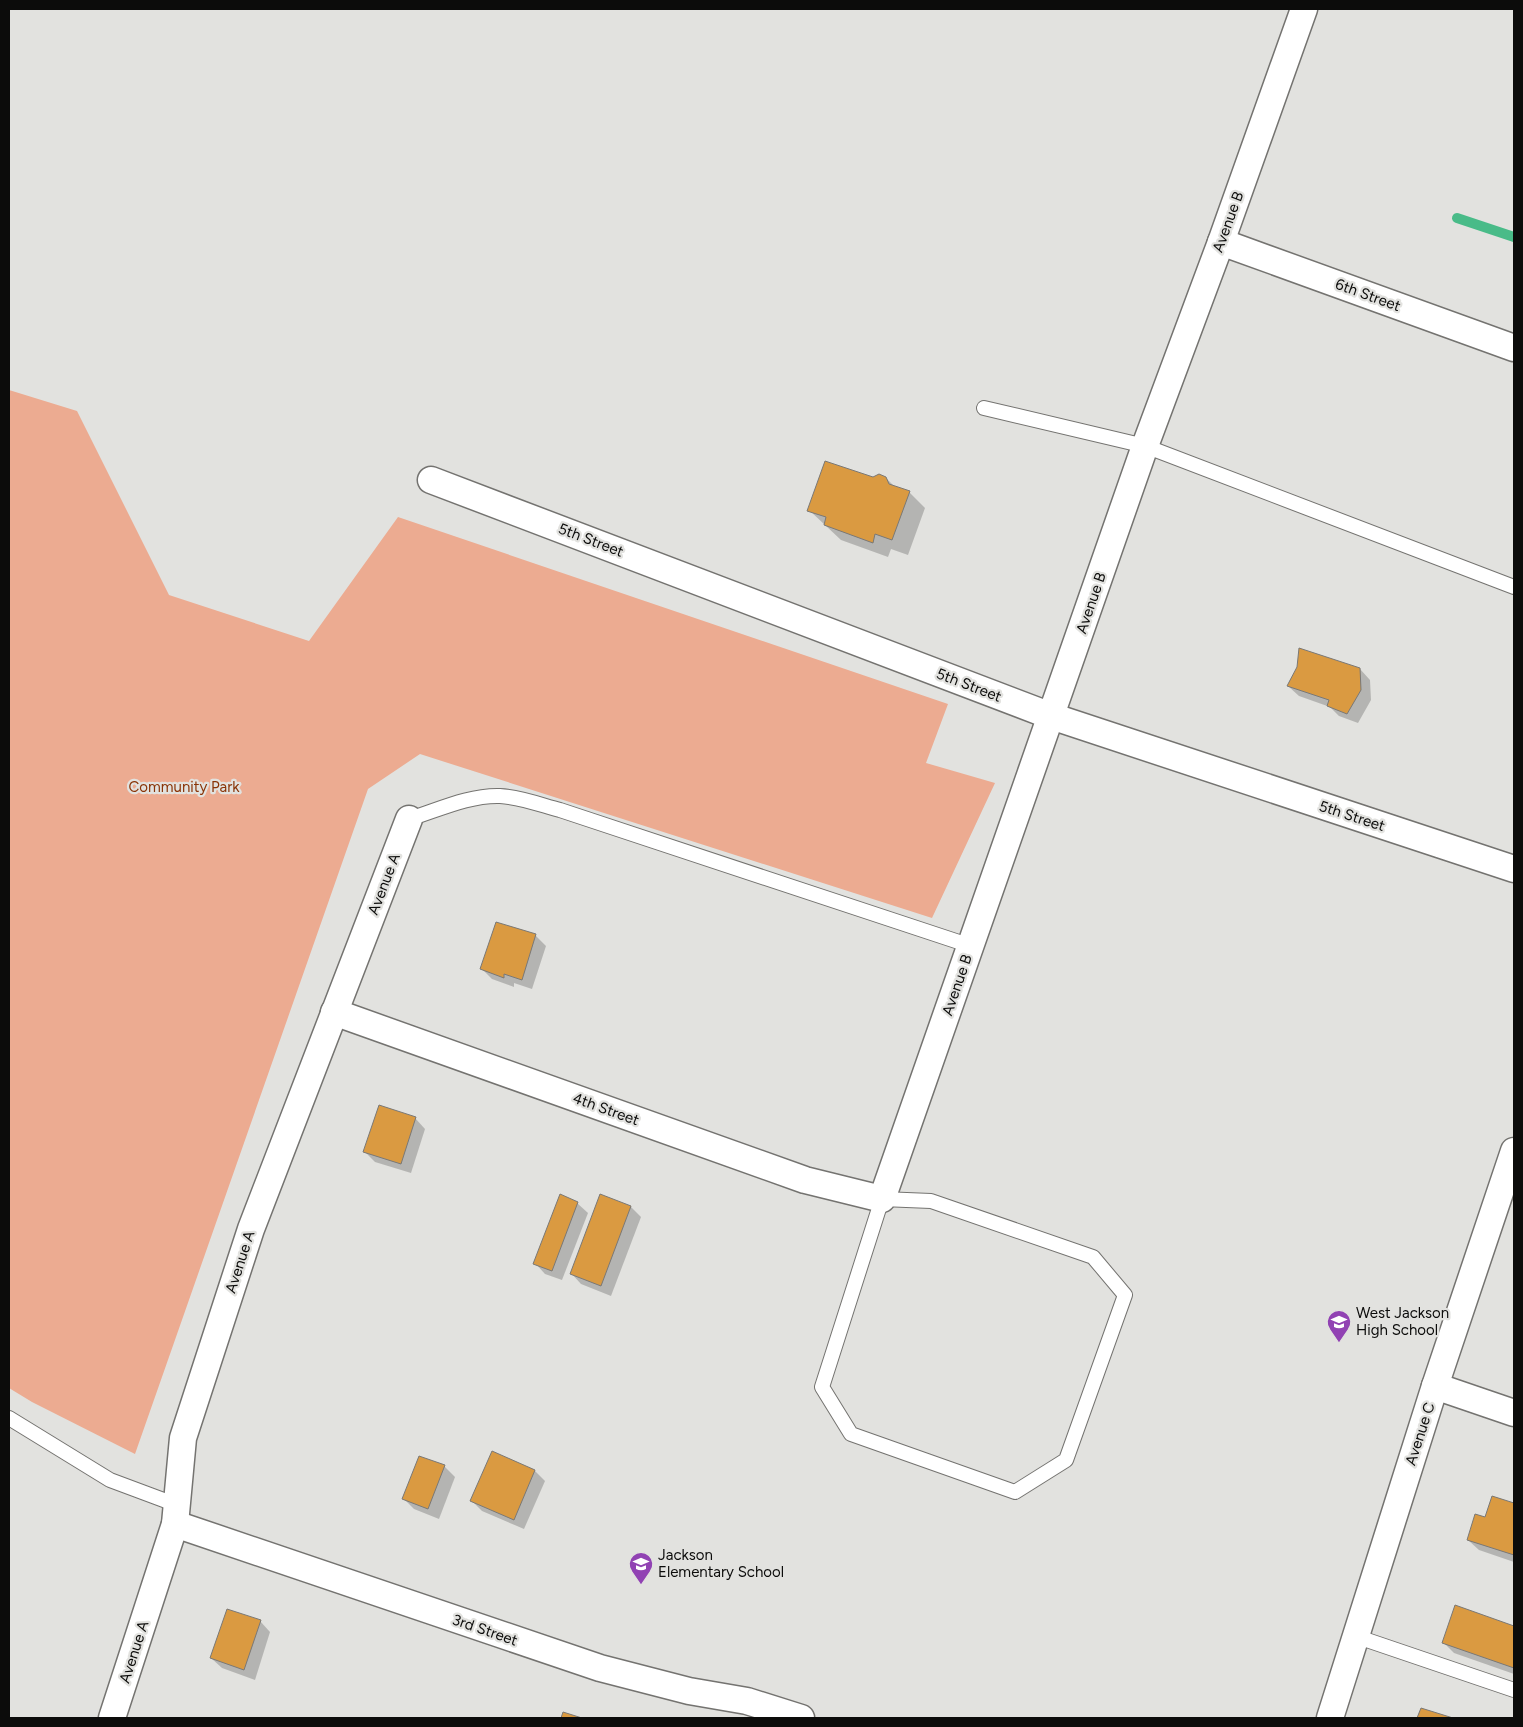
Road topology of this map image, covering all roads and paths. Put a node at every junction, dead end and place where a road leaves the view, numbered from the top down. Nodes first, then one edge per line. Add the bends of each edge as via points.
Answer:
1 (1304, 9) edge
2 (1221, 242) junction
3 (1514, 348) edge
4 (984, 408) dead end
5 (1145, 446) junction
6 (431, 480) dead end
7 (1514, 587) edge
8 (1051, 716) junction
9 (409, 819) joint
10 (1514, 870) edge
11 (971, 946) junction
12 (334, 1012) junction
13 (1514, 1151) edge
14 (882, 1199) junction
15 (1436, 1386) junction
16 (1514, 1413) edge
17 (9, 1418) edge
18 (176, 1514) junction
19 (1355, 1636) junction
20 (1514, 1690) edge
21 (723, 1708) edge
22 (112, 1718) edge
23 (800, 1718) edge
24 (1330, 1718) edge

1 - 2 street, Avenue B
2 - 3 street, 6th Street
2 - 5 street, Avenue B
4 - 5 lane
5 - 7 lane
5 - 8 street, Avenue B
6 - 8 street, 5th Street
8 - 10 street, 5th Street
8 - 11 street, Avenue B
9 - 11 lane via 469,799 517,798
9 - 12 street, Avenue A
11 - 14 street, Avenue B
12 - 14 street, 4th Street via 805,1180
12 - 18 street, Avenue A via 250,1229 186,1428
13 - 15 street, Avenue C
14 - 14 lane via 931,1201 1093,1257 1125,1295 1066,1460 1015,1492 851,1434 822,1387
15 - 16 street
15 - 19 street, Avenue C
17 - 18 lane via 110,1480
18 - 21 street, 3rd Street via 600,1668 689,1691
18 - 22 street, Avenue A
19 - 20 lane
19 - 24 street, Avenue C
21 - 23 street, 3rd Street via 747,1700

